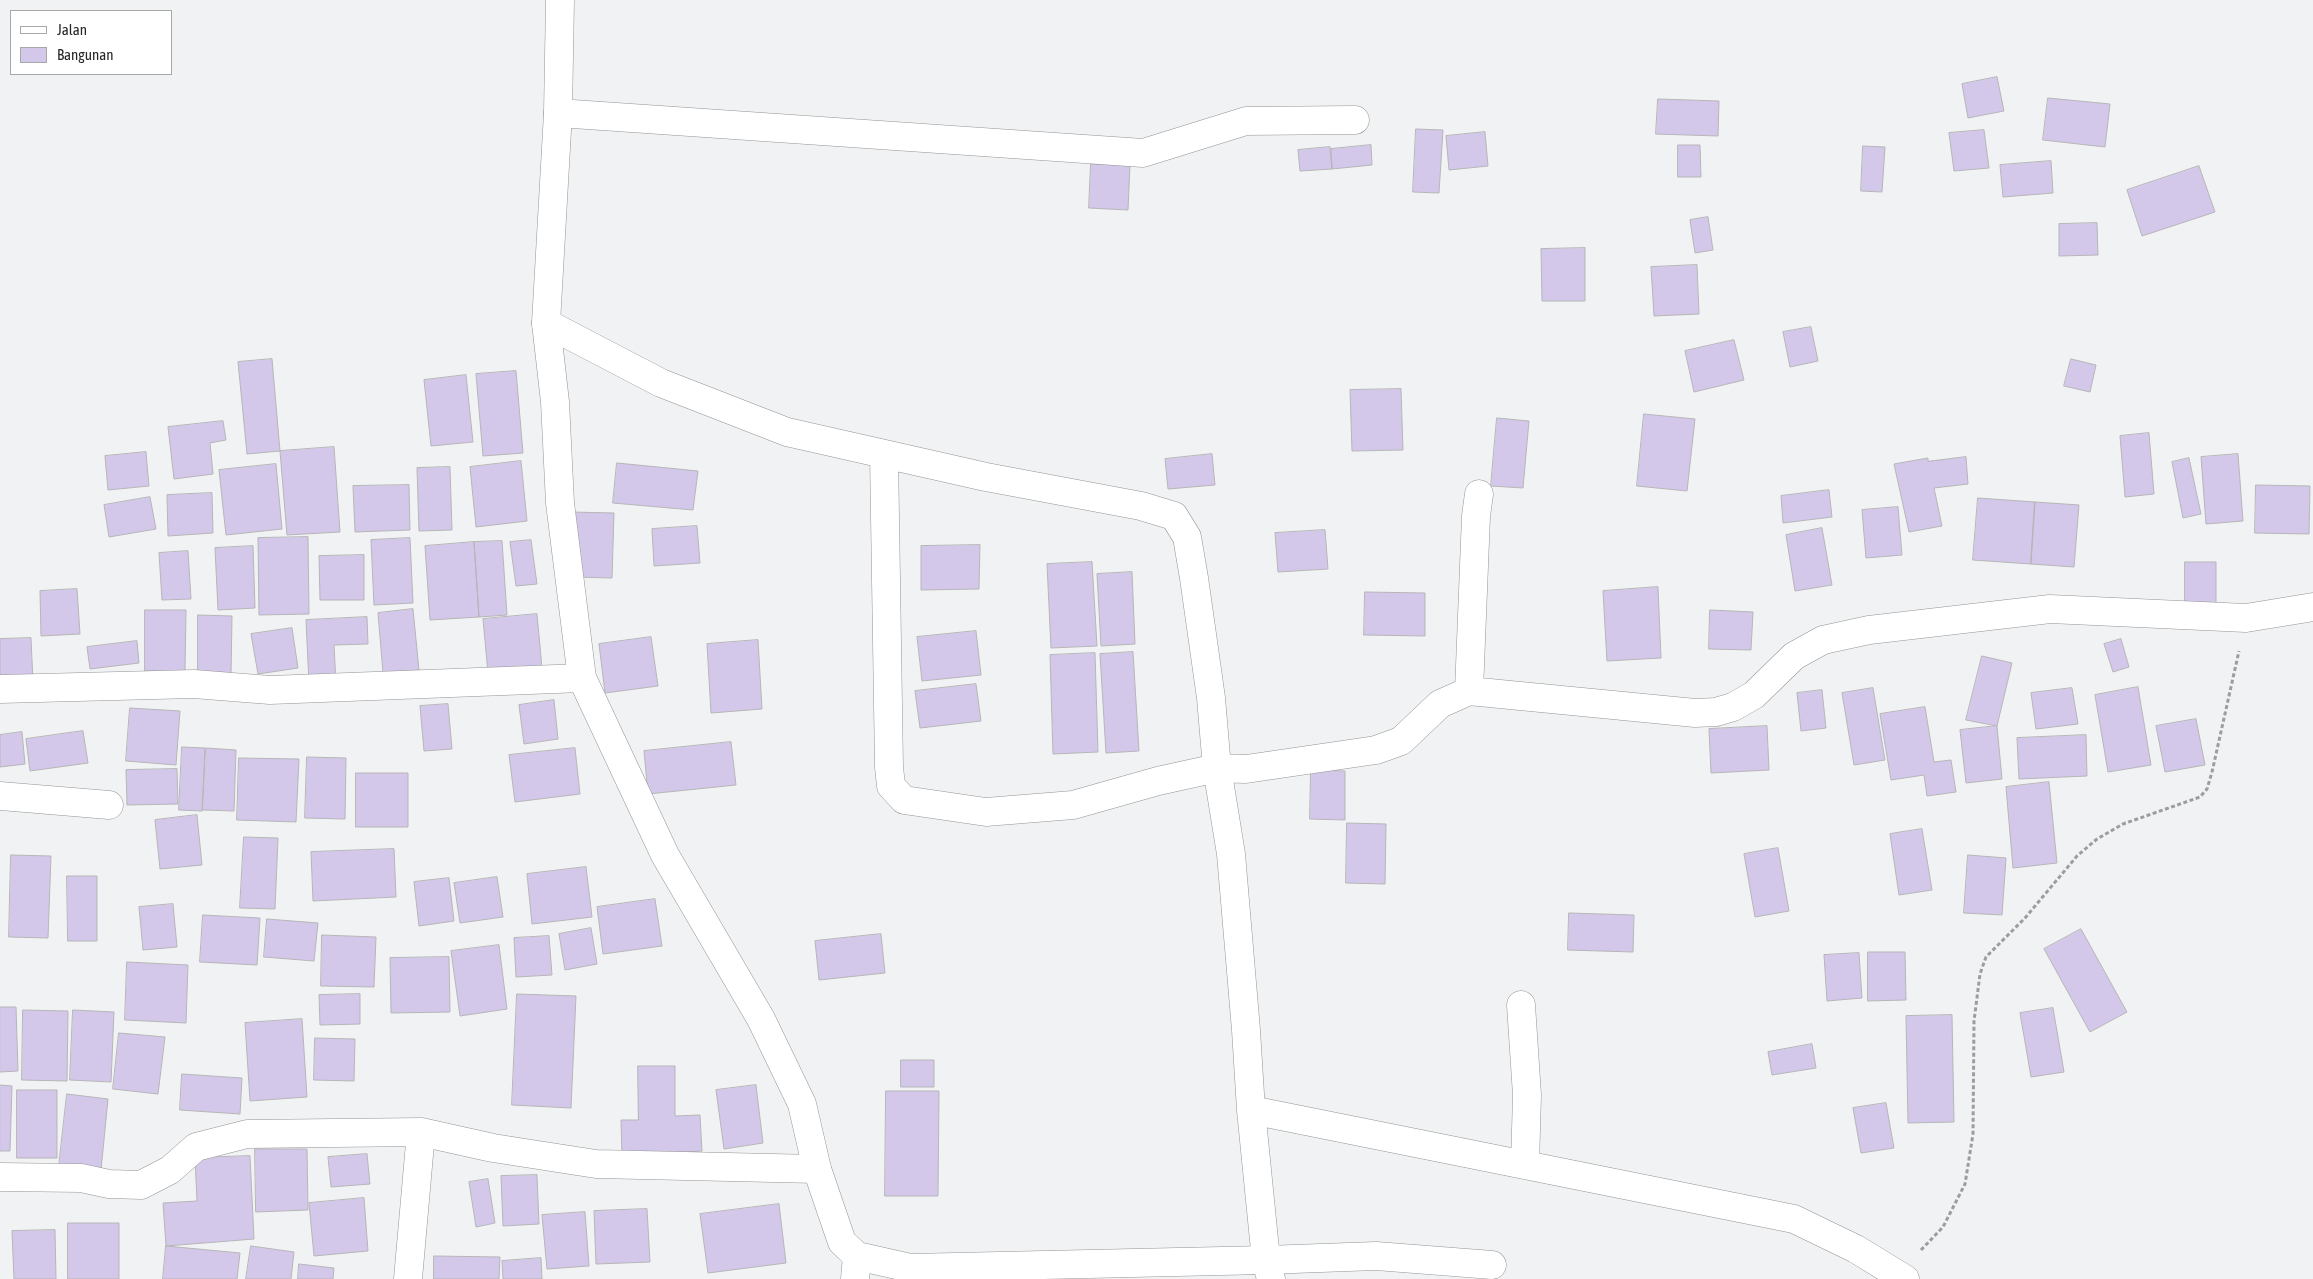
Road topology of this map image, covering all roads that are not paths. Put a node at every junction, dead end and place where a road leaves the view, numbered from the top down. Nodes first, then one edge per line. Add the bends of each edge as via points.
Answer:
1 (560, 0) edge
2 (558, 113) junction
3 (1355, 120) dead end
4 (546, 323) junction
5 (884, 454) junction
6 (1479, 494) dead end
7 (2313, 607) edge
8 (582, 678) junction
9 (0, 689) edge
10 (1469, 692) junction
11 (1217, 768) junction
12 (0, 796) edge
13 (109, 805) dead end
14 (1521, 1005) dead end
15 (1251, 1110) junction
16 (421, 1132) junction
17 (1525, 1165) junction
18 (817, 1169) junction
19 (0, 1177) edge
20 (1492, 1265) dead end
21 (856, 1267) edge
22 (1268, 1269) edge
23 (1902, 1277) edge
24 (408, 1279) edge

1 - 2 street
2 - 3 street via 1143,153 1246,121
2 - 4 street
4 - 5 street via 661,383 788,432
4 - 8 street via 555,402 560,503
5 - 11 street via 1141,506 1174,516 1186,537 1192,570 1211,698
5 - 11 street via 889,767 891,786 904,800 986,812 1073,806
6 - 10 street
7 - 10 street via 2246,618 2050,609 1869,630 1823,640 1794,656 1754,694 1733,707 1716,712 1695,713
8 - 9 street via 270,690 194,684
8 - 18 street via 665,855 761,1019 802,1104
10 - 11 street via 1440,704 1401,741 1376,750 1246,769
11 - 15 street via 1231,854
12 - 13 street
14 - 17 street via 1527,1095
15 - 17 street
15 - 22 street
16 - 18 street via 493,1148 596,1164
16 - 19 street via 248,1134 196,1147 170,1170 141,1185 109,1184 81,1178
16 - 24 street
17 - 23 street via 1794,1219 1856,1249
18 - 21 street via 842,1242
20 - 22 street via 1376,1256
21 - 22 street

